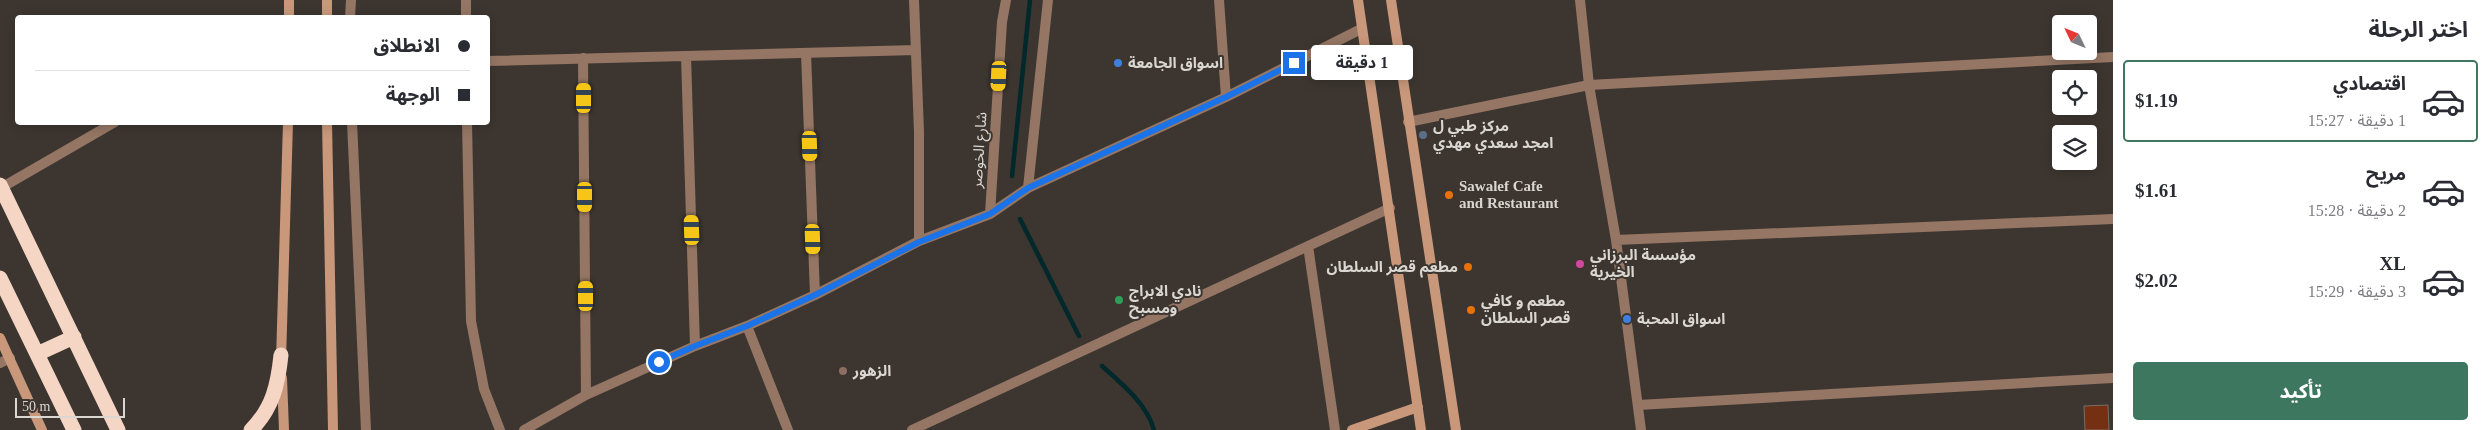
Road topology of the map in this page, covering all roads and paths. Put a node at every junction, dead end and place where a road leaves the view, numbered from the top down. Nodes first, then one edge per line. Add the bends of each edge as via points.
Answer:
1 (289, 0) edge
2 (327, 0) edge
3 (350, 0) edge
4 (466, 0) edge
5 (914, 0) edge
6 (1006, 0) edge
7 (1048, 0) edge
8 (1219, 0) edge
9 (1358, 0) edge
10 (1390, 0) edge
11 (1580, 0) edge
12 (289, 15) edge
13 (327, 15) edge
14 (350, 15) edge
15 (466, 15) edge
16 (1361, 29) junction
17 (916, 50) junction
18 (806, 53) junction
19 (686, 56) junction
20 (2113, 57) edge
21 (583, 58) junction
22 (490, 61) edge
23 (1589, 85) junction
24 (1226, 97) junction
25 (1408, 122) junction
26 (110, 125) edge
27 (288, 125) edge
28 (326, 125) edge
29 (352, 125) edge
30 (467, 125) edge
31 (1, 186) edge
32 (1028, 188) junction
33 (1390, 208) junction
34 (990, 214) junction
35 (2113, 219) edge
36 (1616, 240) junction
37 (919, 242) junction
38 (1308, 246) junction
39 (0, 278) edge
40 (815, 295) junction
41 (747, 326) junction
42 (74, 337) junction
43 (0, 338) edge
44 (695, 346) junction
45 (37, 354) junction
46 (281, 355) junction
47 (10, 358) junction
48 (0, 363) edge
49 (2113, 378) edge
50 (586, 396) junction
51 (105, 403) junction
52 (1638, 405) junction
53 (1418, 408) junction
54 (42, 430) edge
55 (74, 430) edge
56 (118, 430) edge
57 (129, 430) edge
58 (252, 430) edge
59 (284, 430) edge
60 (333, 430) edge
61 (366, 430) edge
62 (500, 430) edge
63 (524, 430) edge
64 (788, 430) edge
65 (912, 430) edge
66 (1335, 430) edge
67 (1352, 430) edge
68 (1421, 430) edge
69 (1456, 430) edge
70 (1641, 430) edge

1 - 12 street
2 - 13 street
3 - 14 street
4 - 15 street
5 - 17 street
6 - 34 street, شارع الخوصر
7 - 32 street
8 - 24 street
9 - 16 street
10 - 25 street
11 - 23 street
16 - 24 street
16 - 33 street
17 - 18 street
17 - 37 street
18 - 19 street
18 - 40 street
19 - 21 street
19 - 44 street
20 - 23 street
21 - 22 street
21 - 50 street
23 - 25 street
23 - 36 street
24 - 32 street
25 - 69 street
26 - 31 street
27 - 46 street
28 - 60 street
29 - 61 street
30 - 62 street via 471,320 484,389
31 - 42 highway
32 - 34 street
33 - 38 street
33 - 53 street
34 - 37 street
35 - 36 street
36 - 52 street
37 - 40 street
38 - 65 street
38 - 66 street
39 - 45 highway
40 - 41 street
41 - 44 street
41 - 64 street
42 - 45 highway
42 - 51 highway
43 - 47 street
44 - 50 street
45 - 55 highway
46 - 58 highway via 275,395
46 - 59 street
47 - 48 street
47 - 54 street
49 - 52 street
50 - 63 street
51 - 56 highway
51 - 57 highway
52 - 70 street
53 - 67 street
53 - 68 street

